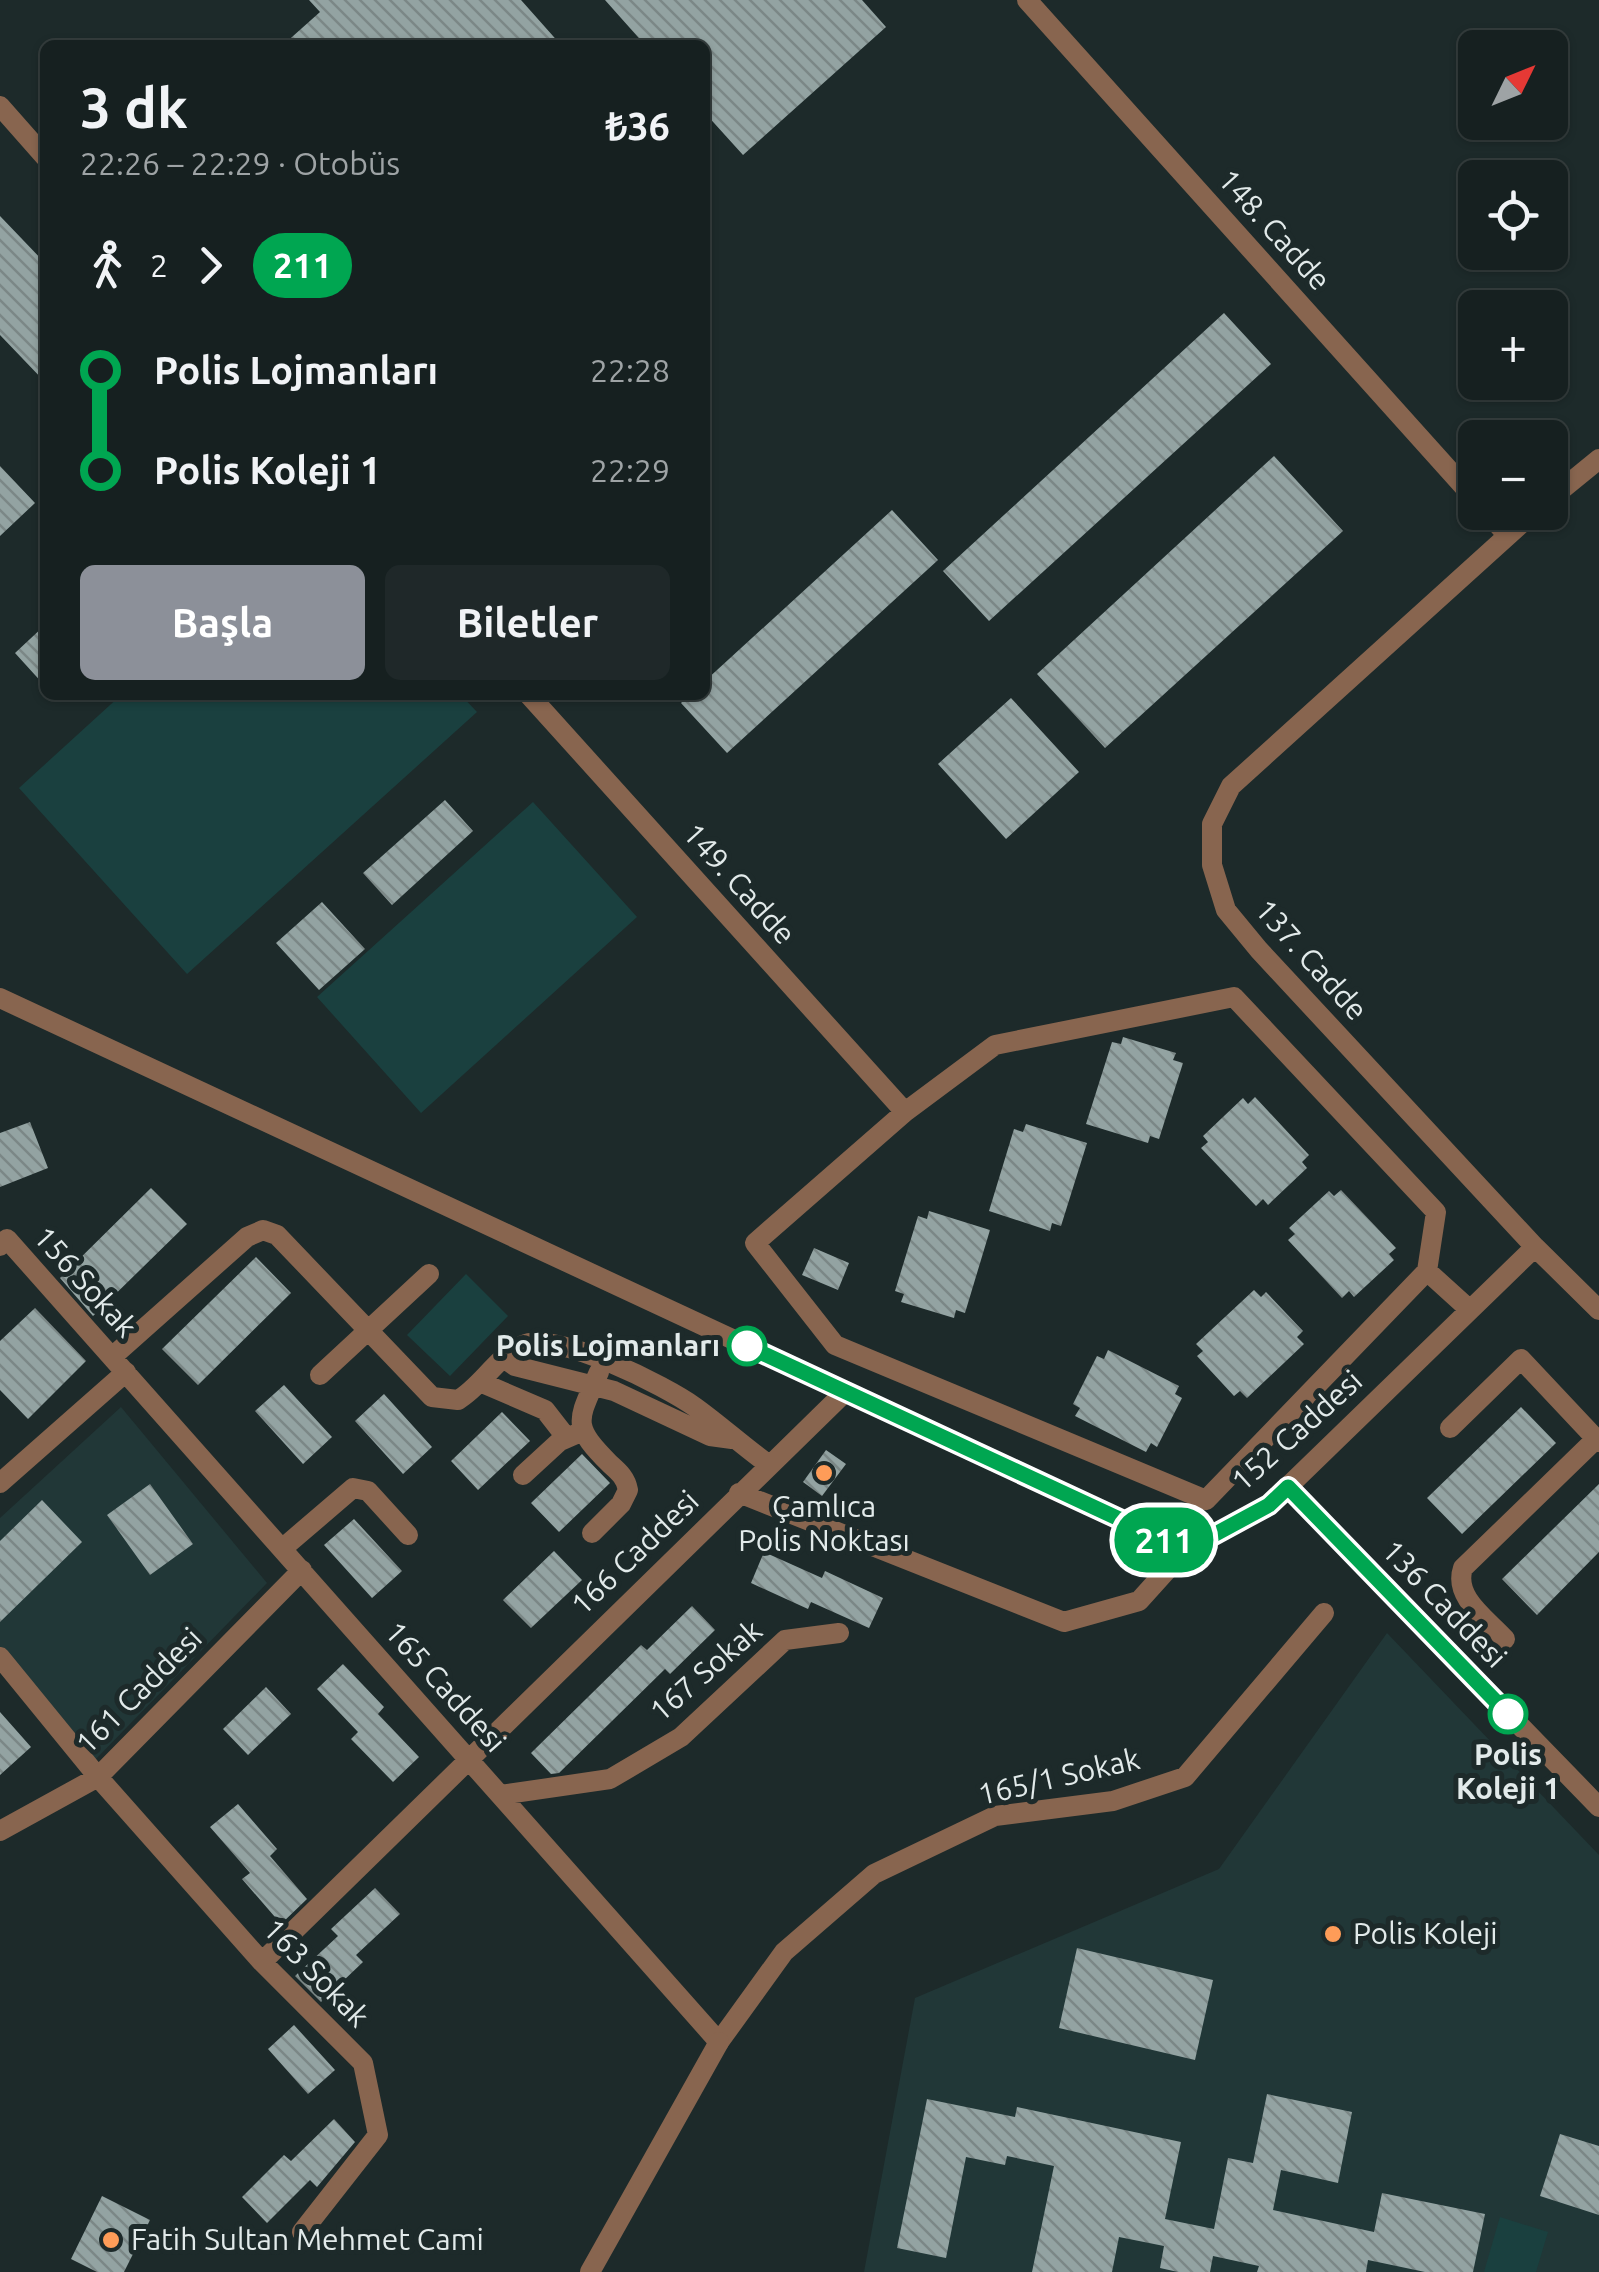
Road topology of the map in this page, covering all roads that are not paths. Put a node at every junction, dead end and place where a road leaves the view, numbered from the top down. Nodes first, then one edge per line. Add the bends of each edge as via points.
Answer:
1 (1028, 0) edge
2 (0, 106) edge
3 (40, 150) edge
4 (1599, 459) edge
5 (1458, 480) edge
6 (1568, 485) edge
7 (1503, 530) edge
8 (1513, 530) edge
9 (1507, 535) junction
10 (533, 700) edge
11 (0, 998) edge
12 (904, 1112) junction
13 (0, 1246) edge
14 (1535, 1247) junction
15 (1428, 1271) junction
16 (428, 1274) dead end
17 (1470, 1310) junction
18 (1599, 1310) edge
19 (368, 1330) junction
20 (504, 1359) junction
21 (604, 1361) junction
22 (119, 1364) junction
23 (320, 1375) dead end
24 (480, 1382) junction
25 (594, 1384) junction
26 (845, 1392) junction
27 (1450, 1428) dead end
28 (575, 1436) junction
29 (734, 1439) junction
30 (1598, 1440) edge
31 (768, 1464) junction
32 (524, 1475) dead end
33 (0, 1483) edge
34 (1288, 1487) junction
35 (739, 1493) junction
36 (592, 1533) dead end
37 (408, 1535) dead end
38 (283, 1548) junction
39 (1186, 1550) junction
40 (302, 1570) junction
41 (1324, 1612) dead end
42 (839, 1633) dead end
43 (1505, 1639) dead end
44 (0, 1657) edge
45 (468, 1759) junction
46 (98, 1777) junction
47 (502, 1795) junction
48 (1599, 1807) edge
49 (0, 1831) edge
50 (262, 1962) junction
51 (719, 2042) junction
52 (302, 2232) dead end
53 (590, 2272) edge

1 - 5 street, 148. Cadde
2 - 3 street
4 - 6 street
7 - 9 street
8 - 9 street, 137. Cadde
9 - 14 street, 137. Cadde via 1230,786 1212,824 1212,865 1226,910 1258,950
10 - 12 street, 149. Cadde
11 - 26 street
12 - 15 street via 995,1045 1234,997 1436,1212
12 - 15 street via 756,1244 835,1345 1206,1500
13 - 22 street, 156 Sokak via 7,1239
14 - 17 street, 152 Caddesi
14 - 18 street, 137. Cadde
15 - 17 street
16 - 19 street
17 - 34 street, 152 Caddesi
19 - 22 street via 277,1235 263,1230 246,1236
19 - 23 street
19 - 24 street via 432,1397 458,1400
20 - 21 street via 519,1346 544,1341
20 - 24 street
20 - 25 street
21 - 25 street
21 - 29 street via 680,1397
22 - 33 street
22 - 38 street, 165 Caddesi
24 - 28 street via 545,1410
25 - 28 street
25 - 29 street via 710,1436
26 - 31 street, 166 Caddesi
26 - 39 street
27 - 30 street via 1522,1359
28 - 32 street
28 - 36 street via 627,1483 621,1504
29 - 31 street
30 - 43 street via 1464,1568 1462,1592
31 - 35 street, 166 Caddesi
34 - 39 street, 152 Caddesi via 1269,1505
34 - 48 street, 136 Caddesi
35 - 39 street, 152 Caddesi via 1064,1622 1139,1601
35 - 45 street, 166 Caddesi
37 - 38 street via 368,1491 353,1488
38 - 40 street, 165 Caddesi
40 - 45 street, 165 Caddesi
40 - 46 street, 161 Caddesi
41 - 51 street, 165/1 Sokak via 1184,1777 1112,1801 995,1816 874,1874 784,1952
42 - 47 street, 167 Sokak via 785,1640 681,1737 610,1779
44 - 46 street, 163 Sokak
45 - 47 street, 165 Caddesi
45 - 50 street, 166 Caddesi
46 - 49 street, 161 Caddesi
46 - 50 street, 163 Sokak
47 - 51 street, 165 Caddesi
50 - 52 street, 163 Sokak via 363,2063 378,2135
51 - 53 street, 165/1 Sokak

